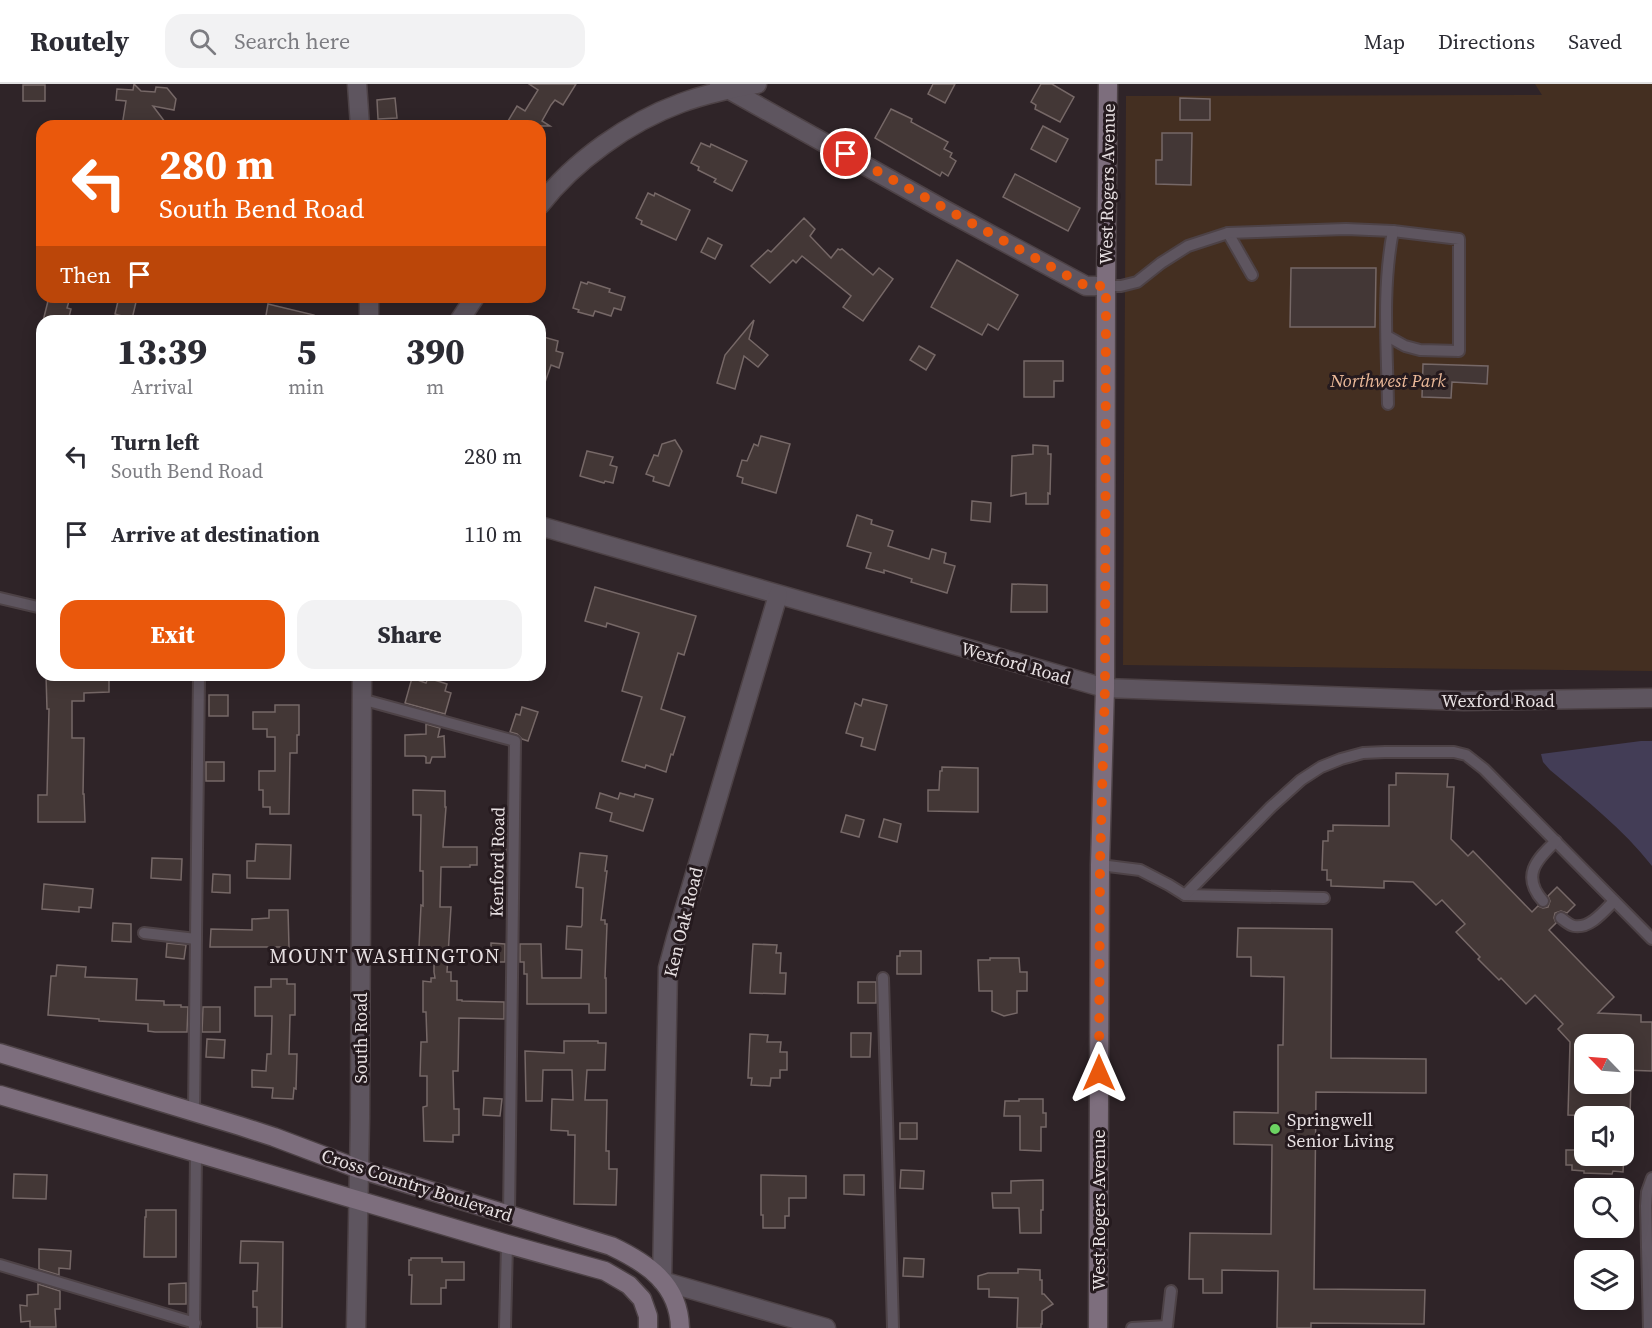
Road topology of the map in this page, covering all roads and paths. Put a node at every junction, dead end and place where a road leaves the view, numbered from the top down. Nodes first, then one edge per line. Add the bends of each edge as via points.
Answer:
1 (357, 84) edge
2 (757, 84) edge
3 (1108, 84) edge
4 (724, 87) edge
5 (360, 120) edge
6 (546, 198) edge
7 (1393, 231) junction
8 (1227, 233) junction
9 (1252, 275) dead end
10 (1106, 286) junction
11 (1387, 336) junction
12 (1388, 404) dead end
13 (546, 528) edge
14 (778, 595) junction
15 (0, 598) edge
16 (36, 607) edge
17 (199, 681) edge
18 (362, 681) edge
19 (1105, 688) junction
20 (1652, 698) edge
21 (361, 699) junction
22 (1556, 841) junction
23 (1100, 865) junction
24 (1185, 895) junction
25 (1324, 898) dead end
26 (1543, 901) dead end
27 (1614, 901) junction
28 (1561, 918) dead end
29 (144, 933) dead end
30 (196, 939) junction
31 (1652, 939) edge
32 (883, 978) dead end
33 (0, 1053) edge
34 (0, 1095) edge
35 (194, 1111) junction
36 (196, 1153) junction
37 (358, 1169) junction
38 (1652, 1178) edge
39 (358, 1200) junction
40 (509, 1215) junction
41 (507, 1244) junction
42 (0, 1265) edge
43 (662, 1281) junction
44 (1171, 1291) dead end
45 (642, 1299) junction
46 (195, 1326) edge
47 (1167, 1327) edge
48 (356, 1328) edge
49 (505, 1328) edge
50 (648, 1328) edge
51 (680, 1328) edge
52 (826, 1328) edge
53 (893, 1328) edge
54 (1098, 1328) edge
55 (1132, 1328) edge
56 (1649, 1328) edge

1 - 5 street
2 - 4 street
3 - 10 street, West Rogers Avenue
4 - 6 street via 645,120 608,142 575,167
4 - 10 street via 1086,286
7 - 8 lane
7 - 11 lane
7 - 11 lane via 1459,239 1459,351 1420,350
8 - 9 lane
8 - 10 lane via 1188,246 1137,282
10 - 19 street, West Rogers Avenue
11 - 12 lane
13 - 14 street, Wexford Road
14 - 19 street, Wexford Road
14 - 43 street, Ken Oak Road via 668,968
15 - 16 lane
17 - 30 lane
18 - 21 street, South Road
19 - 20 street, Wexford Road via 1464,701
19 - 23 street, West Rogers Avenue
21 - 37 street, South Road
21 - 40 lane, Kenford Road via 515,741
22 - 24 lane via 1485,769 1466,755 1363,753 1321,767 1301,780
22 - 26 lane via 1539,858 1532,872 1535,892
22 - 27 lane
23 - 24 lane via 1140,870
23 - 54 street, West Rogers Avenue
24 - 25 lane
27 - 28 lane via 1583,926 1572,926
27 - 31 lane
29 - 30 lane
30 - 35 lane
32 - 53 lane
33 - 35 street, Cross Country Boulevard
34 - 36 street, Cross Country Boulevard
35 - 37 street, Cross Country Boulevard
36 - 39 street, Cross Country Boulevard
36 - 46 lane
37 - 39 street, South Road
37 - 40 street, Cross Country Boulevard
38 - 56 lane via 1646,1206
39 - 41 street, Cross Country Boulevard
39 - 48 street, South Road
40 - 43 street, Cross Country Boulevard via 611,1246 647,1265
41 - 45 street, Cross Country Boulevard via 605,1272 629,1285
41 - 49 lane
42 - 46 lane
43 - 45 street
43 - 51 street via 676,1302
43 - 52 street, Cross Country Boulevard
44 - 47 lane
45 - 50 street
47 - 55 lane

